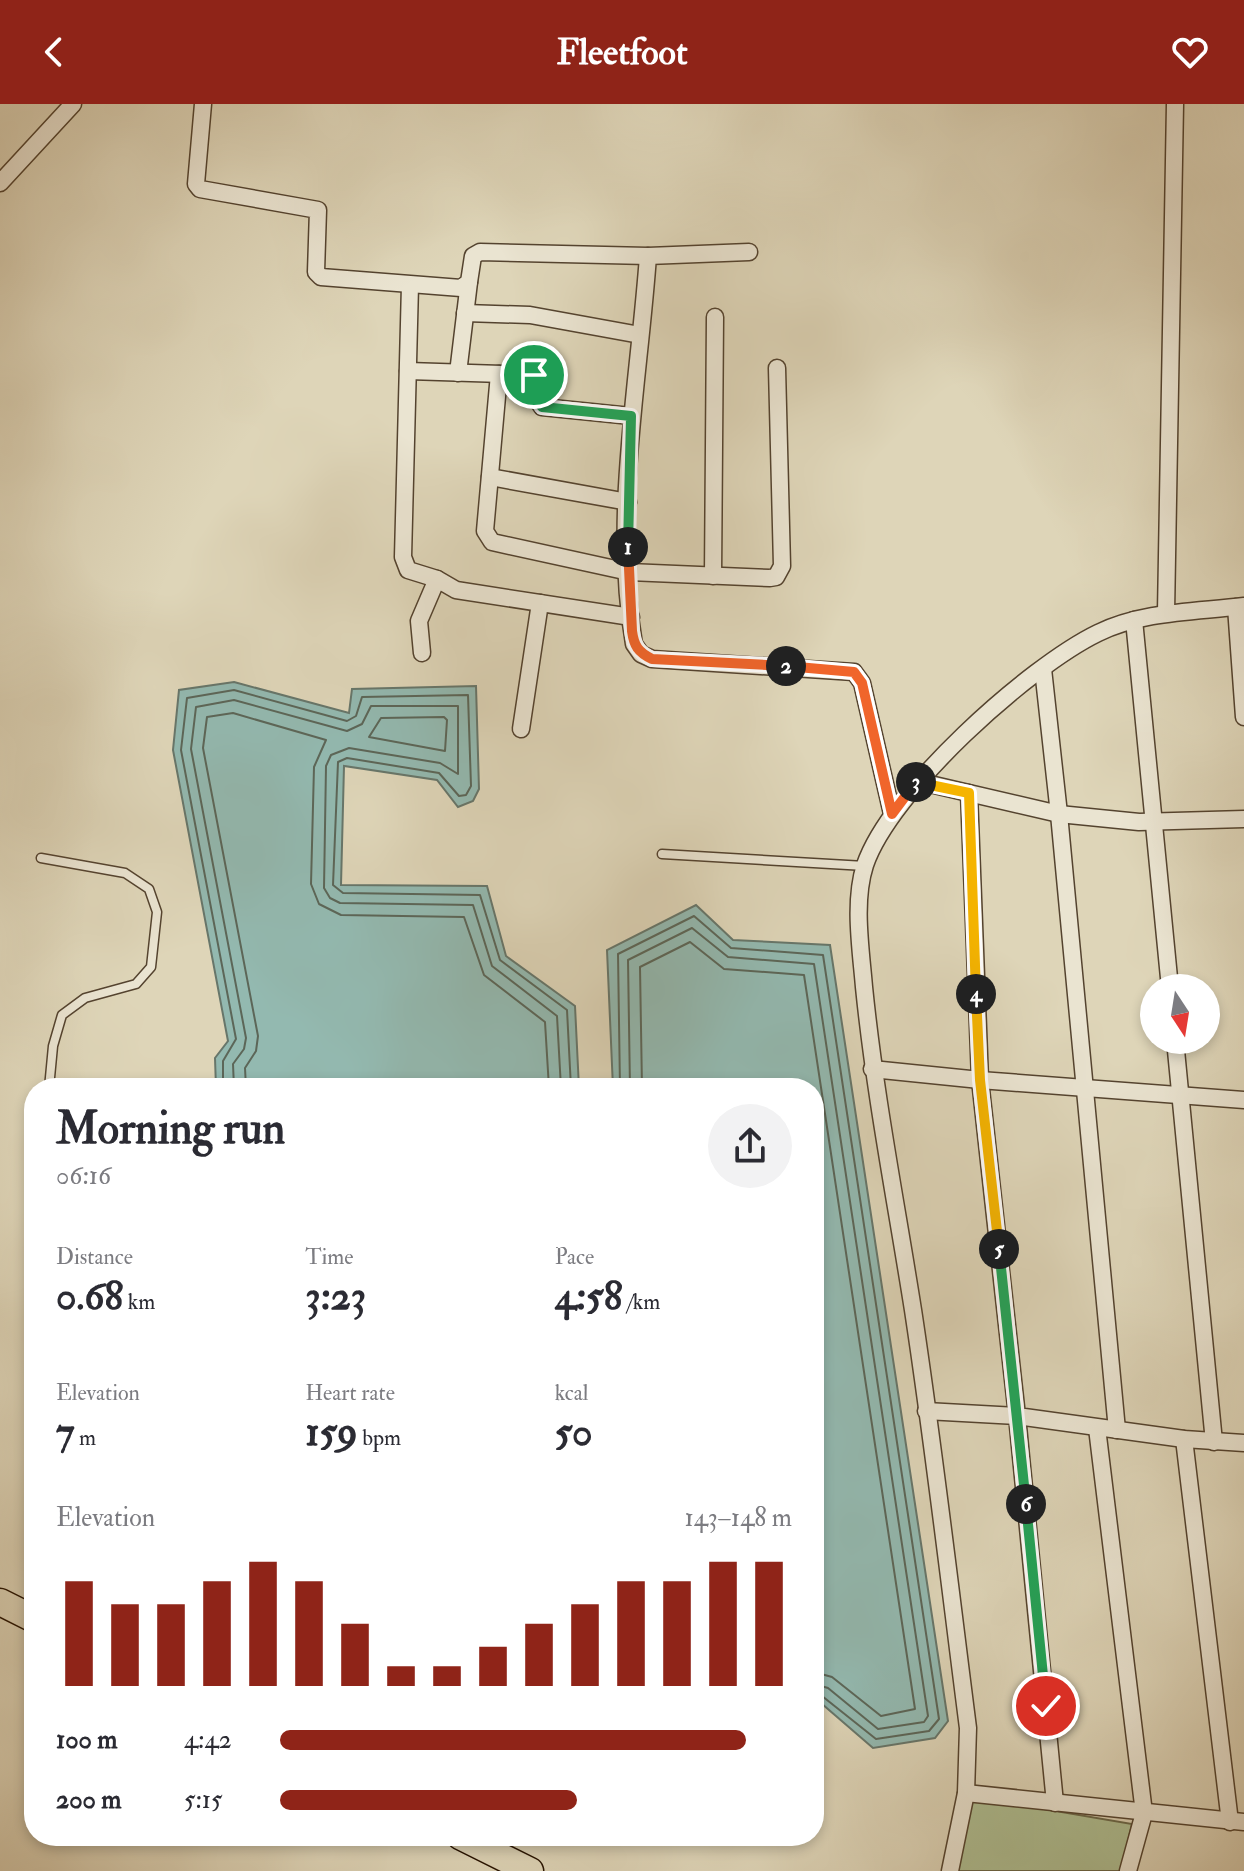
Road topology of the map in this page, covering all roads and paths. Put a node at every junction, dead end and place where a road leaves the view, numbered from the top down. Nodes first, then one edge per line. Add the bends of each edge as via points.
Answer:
1 (73, 104) edge
2 (203, 104) edge
3 (1175, 104) edge
4 (0, 183) edge
5 (749, 252) dead end
6 (648, 256) junction
7 (469, 282) junction
8 (410, 285) junction
9 (465, 313) junction
10 (715, 317) dead end
11 (640, 335) junction
12 (777, 368) dead end
13 (408, 371) junction
14 (458, 373) junction
15 (499, 374) junction
16 (631, 416) junction
17 (490, 477) junction
18 (628, 502) junction
19 (629, 572) junction
20 (713, 576) junction
21 (437, 579) junction
22 (540, 603) junction
23 (1240, 607) edge
24 (1166, 613) junction
25 (631, 617) junction
26 (1134, 620) junction
27 (422, 653) dead end
28 (1043, 669) junction
29 (1244, 717) edge
30 (521, 729) dead end
31 (917, 781) junction
32 (969, 793) junction
33 (892, 814) junction
34 (1059, 814) junction
35 (1244, 819) edge
36 (1152, 822) junction
37 (662, 854) dead end
38 (41, 858) dead end
39 (865, 866) junction
40 (1168, 974) edge
41 (1176, 1054) edge
42 (872, 1069) junction
43 (50, 1078) edge
44 (980, 1080) junction
45 (1087, 1087) junction
46 (1181, 1096) junction
47 (1244, 1100) edge
48 (926, 1411) junction
49 (1017, 1416) junction
50 (1097, 1428) junction
51 (1117, 1430) junction
52 (1184, 1439) junction
53 (1214, 1442) junction
54 (1244, 1443) edge
55 (0, 1602) edge
56 (24, 1614) edge
57 (966, 1793) junction
58 (1055, 1803) junction
59 (1144, 1813) junction
60 (1237, 1822) edge
61 (473, 1846) edge
62 (530, 1871) edge
63 (950, 1871) edge
64 (1128, 1871) edge

1 - 4 street
2 - 8 street via 195,179 200,189 318,210 316,272 321,277
3 - 24 street
5 - 6 street
6 - 7 street via 480,252 473,256
6 - 11 street
7 - 8 street via 461,288
7 - 9 street
8 - 13 street
9 - 11 street via 530,315
9 - 14 street
10 - 20 street
11 - 16 street
12 - 20 street via 780,573 770,578
13 - 14 street
13 - 21 street via 404,565 413,574
14 - 15 street
15 - 16 street via 537,378 536,398 542,407
15 - 17 street
16 - 18 street
17 - 18 street
17 - 19 street via 485,531 492,542
18 - 19 street
19 - 20 street
19 - 25 street
21 - 22 street via 456,590
21 - 27 street via 421,614
22 - 25 street
22 - 30 street
23 - 24 street
23 - 29 street
24 - 26 street
25 - 33 street via 634,644 652,659 854,672 862,683
26 - 28 street via 1098,633
26 - 36 street
28 - 31 street
28 - 34 street
31 - 32 street
31 - 33 street
32 - 34 street
32 - 44 street
33 - 39 street
34 - 36 street
34 - 45 street
35 - 36 street
36 - 40 street
37 - 39 lane
38 - 43 lane via 125,873 149,889 157,912 151,967 136,984 85,998 62,1015
39 - 42 street via 861,951
41 - 46 street
42 - 44 street
42 - 48 street
44 - 45 street
44 - 49 street
45 - 46 street
45 - 51 street
46 - 47 street
46 - 53 street
48 - 49 street
48 - 57 street via 968,1728
49 - 50 street
49 - 58 street
50 - 51 street
50 - 59 street
51 - 52 street
52 - 53 street
52 - 60 street
53 - 54 street
55 - 56 main road
57 - 58 street
57 - 63 street
58 - 59 street
59 - 60 street
59 - 64 street
61 - 62 main road via 493,1861

